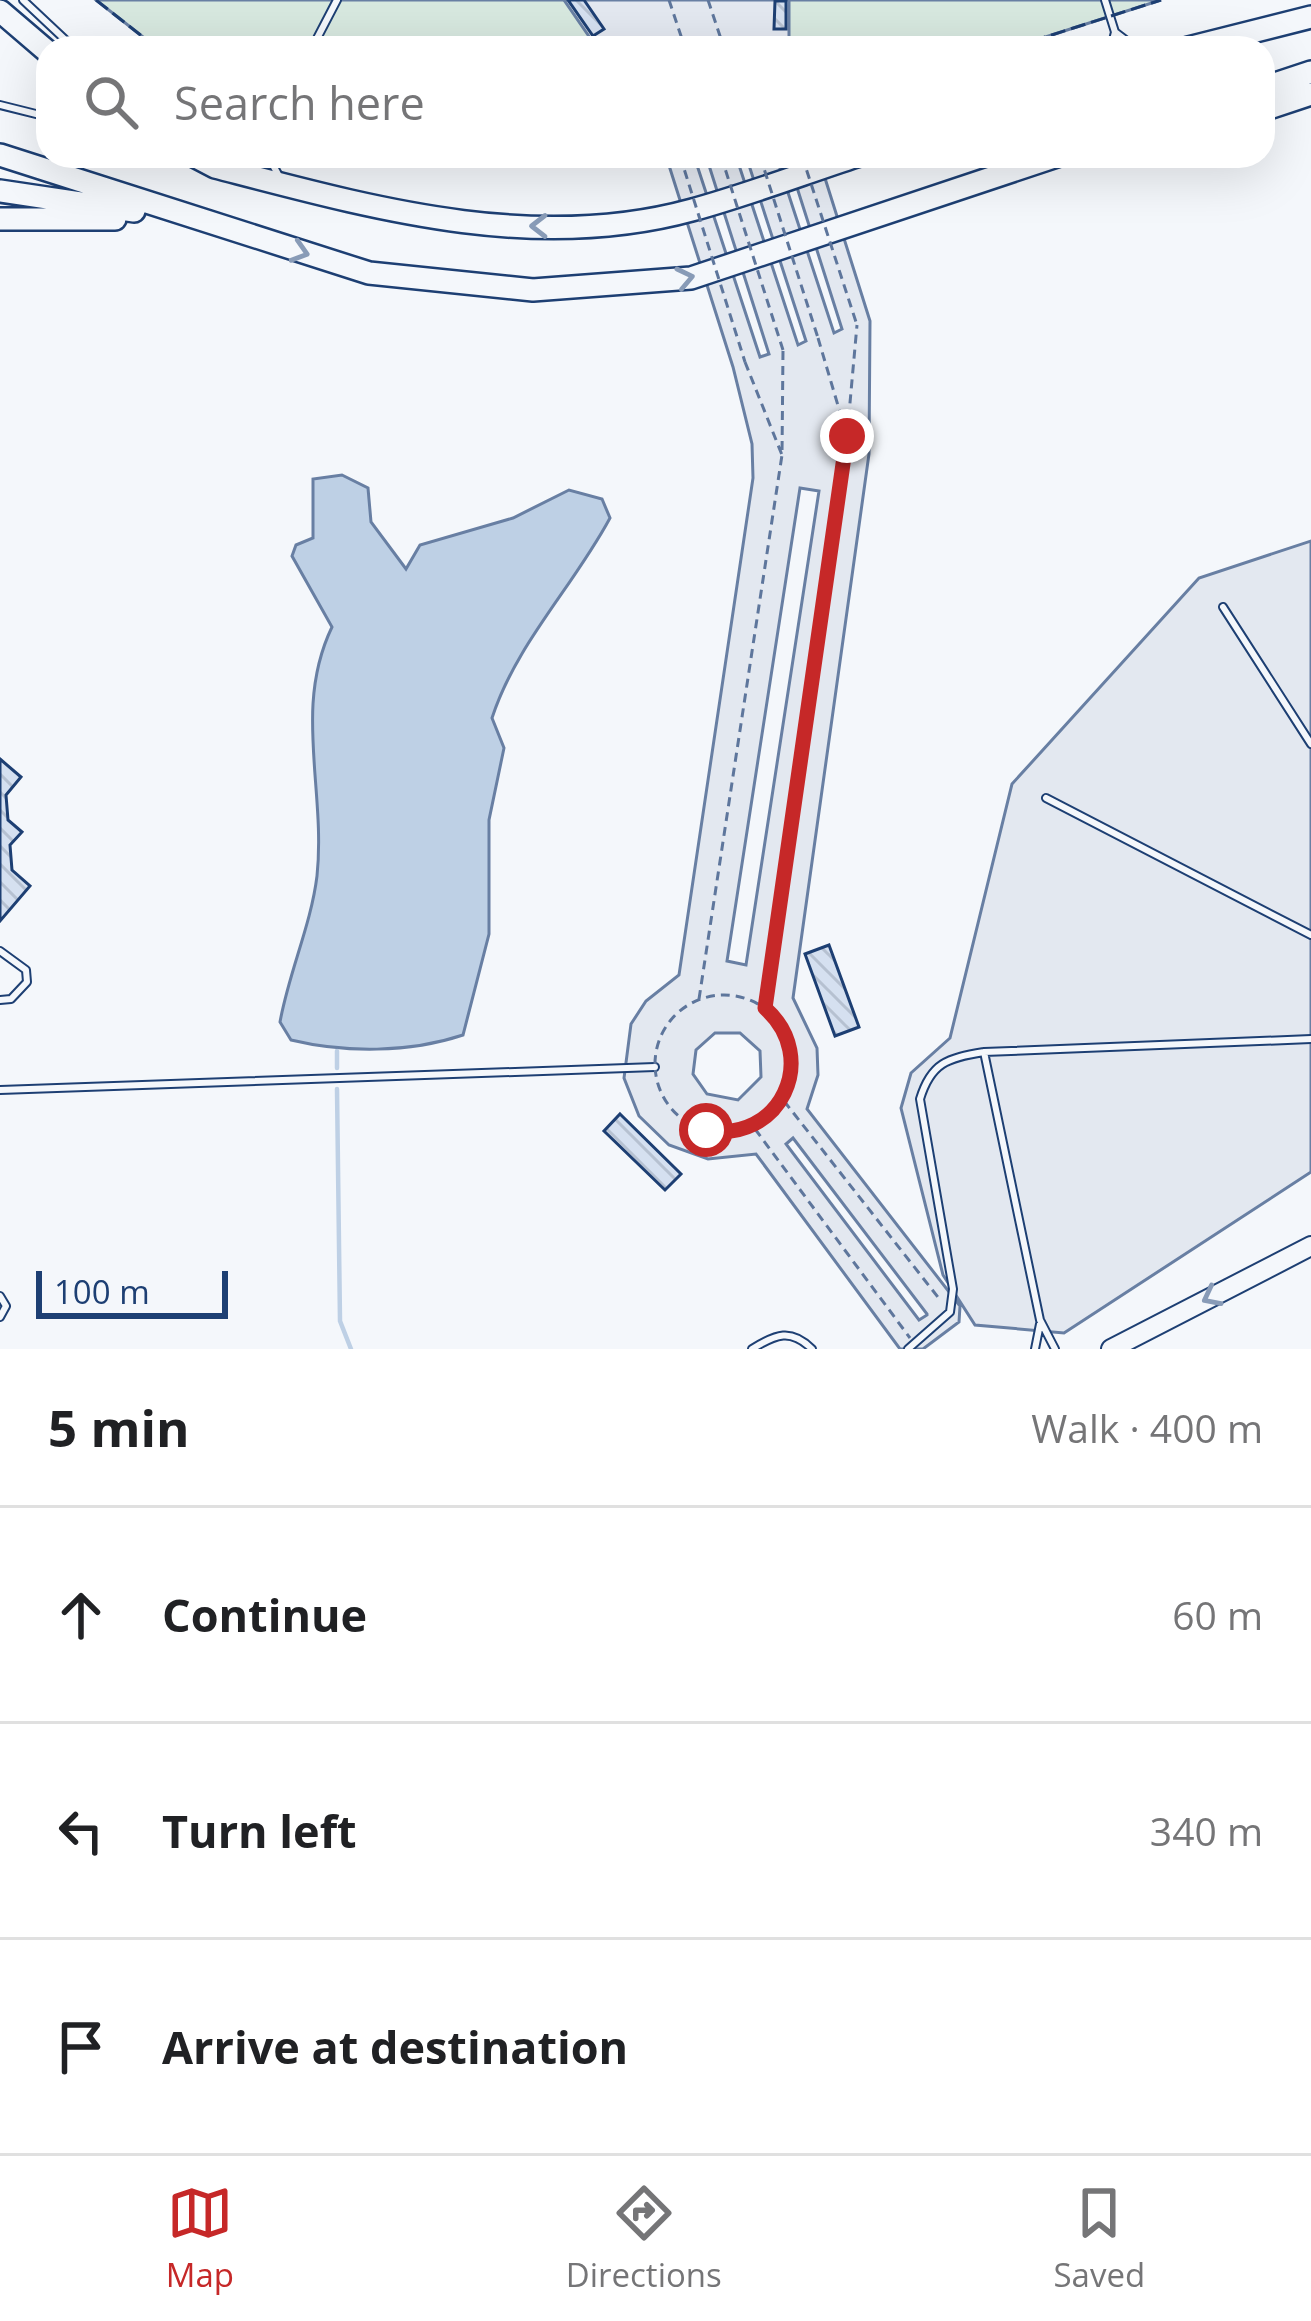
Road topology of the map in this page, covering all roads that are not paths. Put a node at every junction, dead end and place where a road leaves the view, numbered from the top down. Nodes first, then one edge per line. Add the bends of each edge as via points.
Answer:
1 (23, 0) edge
2 (337, 0) edge
3 (1105, 0) edge
4 (0, 11) edge
5 (1311, 17) edge
6 (1115, 32) junction
7 (61, 36) edge
8 (318, 36) edge
9 (1114, 36) edge
10 (1120, 36) edge
11 (1236, 36) edge
12 (36, 42) edge
13 (1311, 72) edge
14 (1275, 84) edge
15 (1311, 94) edge
16 (0, 105) edge
17 (1275, 106) edge
18 (36, 114) edge
19 (0, 155) edge
20 (36, 167) edge
21 (38, 168) edge
22 (237, 168) edge
23 (275, 168) edge
24 (820, 168) edge
25 (1021, 168) edge
26 (286, 185) junction
27 (0, 191) edge
28 (0, 219) edge
29 (188, 219) junction
30 (1223, 607) dead end
31 (1311, 744) edge
32 (1046, 798) dead end
33 (1311, 935) edge
34 (0, 951) edge
35 (0, 1000) edge
36 (1311, 1039) edge
37 (984, 1052) junction
38 (655, 1067) road end
39 (0, 1090) edge
40 (1311, 1246) edge
41 (0, 1296) edge
42 (0, 1317) edge
43 (1040, 1320) junction
44 (912, 1347) edge
45 (752, 1349) edge
46 (812, 1349) edge
47 (1035, 1349) edge
48 (1055, 1349) edge
49 (1111, 1349) edge

1 - 7 lane
2 - 8 lane
3 - 6 lane
4 - 12 highway
5 - 11 highway
6 - 9 lane
6 - 10 lane
13 - 14 highway
15 - 17 highway
16 - 18 lane
19 - 20 highway
21 - 29 highway
22 - 26 highway
23 - 26 lane
24 -> 26 highway via 690,211 595,224 464,223
29 -> 25 highway via 369,273 533,290 643,286 691,278
27 - 29 highway
28 - 29 highway
30 - 31 lane
32 - 33 lane
34 - 35 lane via 26,970 27,982
36 - 37 lane
37 - 43 lane
37 - 44 lane via 948,1058 928,1072 920,1100 953,1289 950,1312
38 - 39 lane
40 -> 49 main road
41 - 42 lane
43 - 47 lane
43 - 48 lane
45 - 46 lane via 785,1334

